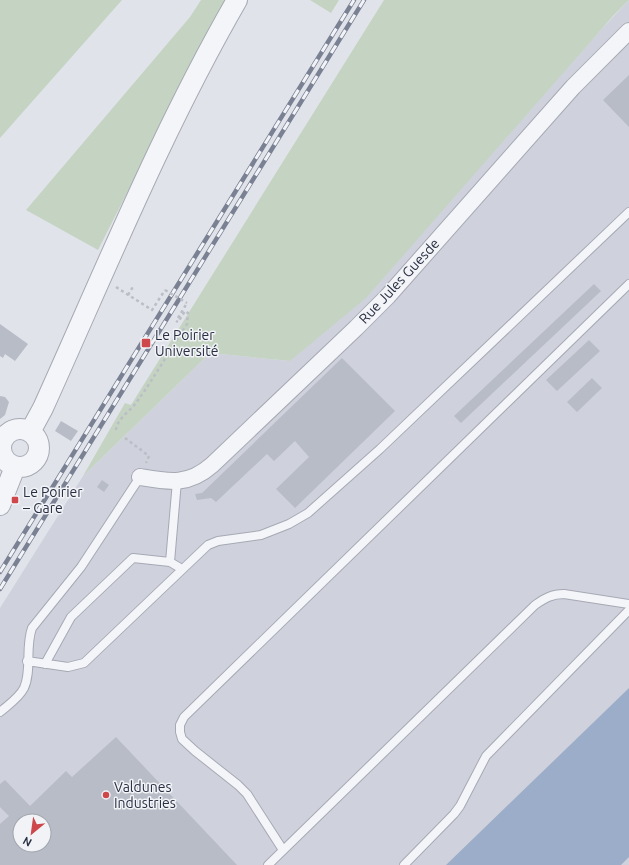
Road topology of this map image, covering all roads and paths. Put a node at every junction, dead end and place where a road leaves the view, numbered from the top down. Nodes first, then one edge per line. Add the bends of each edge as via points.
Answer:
1 (237, 0) edge
2 (629, 31) edge
3 (629, 212) edge
4 (101, 278) junction
5 (629, 284) edge
6 (134, 285) dead end
7 (128, 295) junction
8 (116, 430) dead end
9 (30, 432) junction
10 (125, 438) dead end
11 (1, 441) edge
12 (15, 467) junction
13 (140, 477) junction
14 (177, 481) junction
15 (0, 505) edge
16 (170, 562) junction
17 (182, 569) junction
18 (629, 604) edge
19 (629, 610) edge
20 (27, 661) junction
21 (45, 664) junction
22 (0, 712) edge
23 (283, 850) junction
24 (268, 865) edge
25 (404, 865) edge

1 - 4 street via 183,100
2 - 14 street, Rue Jules Guesde via 573,87 367,317 207,470 191,478
3 - 17 lane via 380,449 308,513 289,524 261,534 208,545
4 - 7 path
4 - 9 street
5 - 23 lane via 184,717 180,725 182,739 247,794
6 - 7 path
7 - 8 path, bridge via 152,310 165,290 187,303 176,321 178,322 185,310 189,316 187,324 136,402 116,426
9 - 11 street via 16,430
9 - 12 street via 38,444 37,456 30,465
10 - 13 path via 149,456
11 - 12 street via 4,458
12 - 15 street
13 - 14 street, Rue Jules Guesde
13 - 20 lane via 81,567 32,628 28,641
14 - 16 lane
16 - 17 lane
16 - 21 lane via 133,558 71,617
17 - 21 lane via 84,663 68,667
18 - 23 lane via 564,594 556,594 542,600
19 - 25 lane via 486,756 454,814
20 - 21 lane
20 - 22 lane via 25,687 18,697
23 - 24 lane

